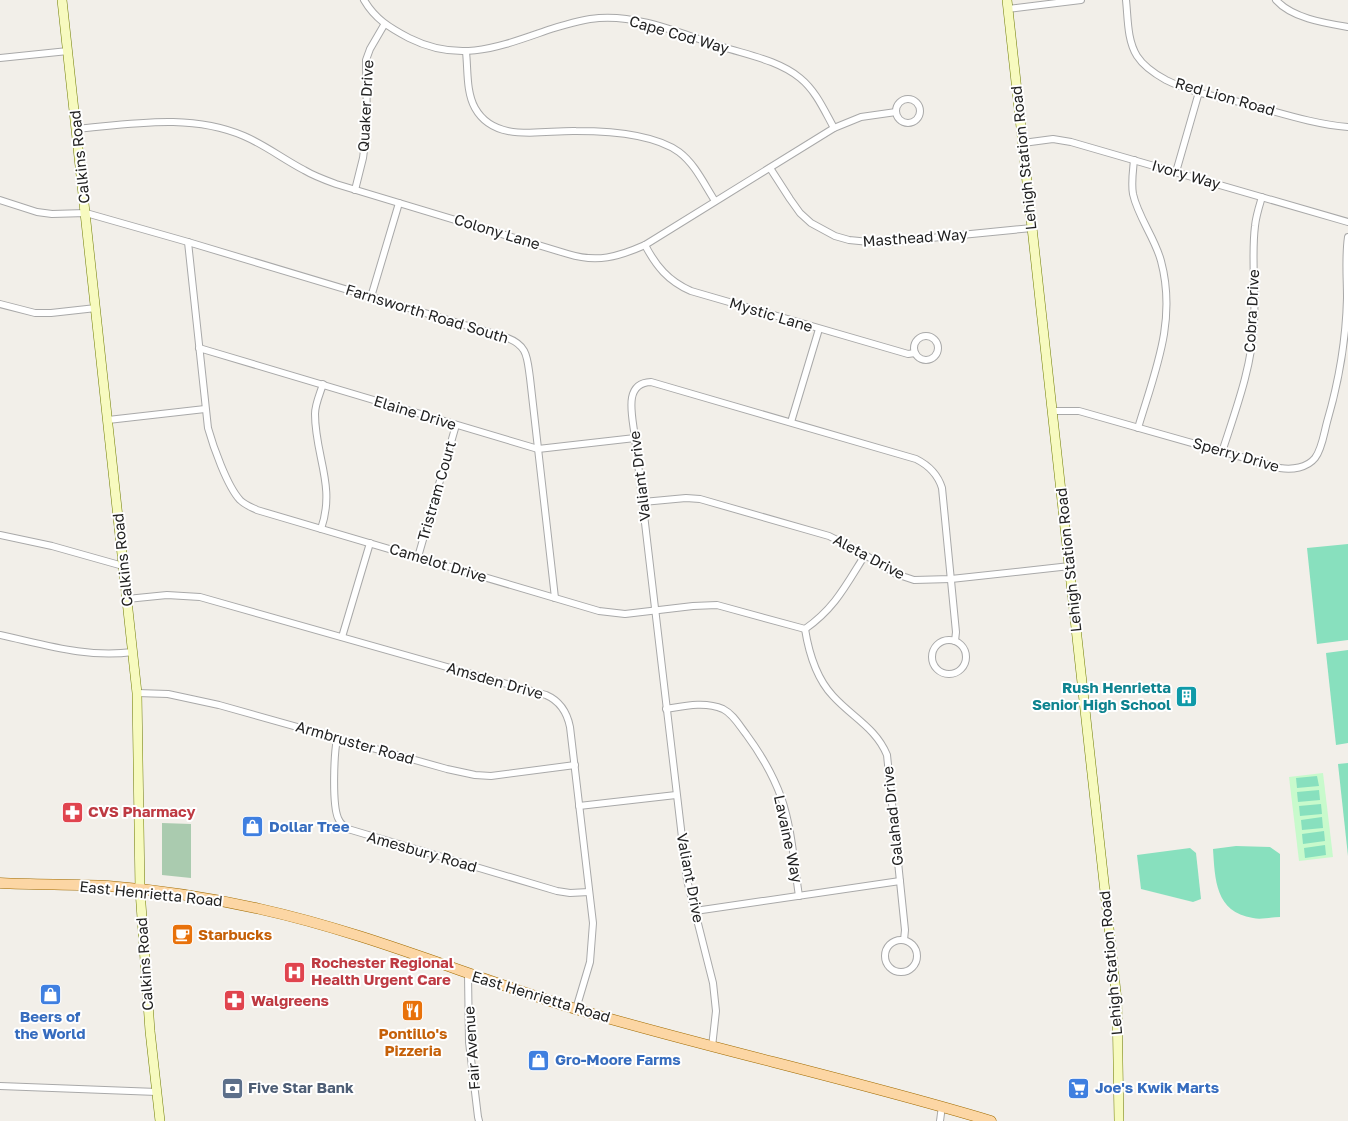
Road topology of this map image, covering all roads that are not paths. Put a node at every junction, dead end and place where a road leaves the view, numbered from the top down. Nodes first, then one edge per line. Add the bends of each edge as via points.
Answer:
1 (62, 0) edge
2 (364, 0) edge
3 (1080, 0) edge
4 (1126, 0) edge
5 (1276, 0) edge
6 (1008, 4) edge
7 (384, 24) junction
8 (1348, 27) edge
9 (68, 51) junction
10 (466, 52) junction
11 (0, 58) edge
12 (1199, 92) junction
13 (896, 112) dead end
14 (1348, 127) edge
15 (834, 128) junction
16 (76, 129) junction
17 (1023, 143) junction
18 (1134, 160) junction
19 (770, 168) junction
20 (1176, 172) junction
21 (355, 190) junction
22 (1262, 197) junction
23 (0, 200) edge
24 (714, 201) junction
25 (399, 203) junction
26 (86, 213) junction
27 (1348, 222) edge
28 (1032, 228) junction
29 (1348, 237) edge
30 (188, 242) junction
31 (644, 245) junction
32 (371, 297) junction
33 (0, 304) edge
34 (96, 308) junction
35 (819, 329) junction
36 (198, 348) junction
37 (915, 353) dead end
38 (323, 384) junction
39 (205, 410) junction
40 (1052, 411) junction
41 (108, 420) junction
42 (791, 422) junction
43 (456, 425) junction
44 (1138, 428) junction
45 (635, 438) junction
46 (538, 449) junction
47 (1222, 452) junction
48 (643, 502) junction
49 (321, 529) junction
50 (0, 534) edge
51 (370, 543) junction
52 (865, 555) junction
53 (418, 557) junction
54 (123, 566) junction
55 (1070, 566) junction
56 (952, 579) junction
57 (555, 598) junction
58 (127, 599) junction
59 (654, 611) junction
60 (805, 629) junction
61 (0, 635) edge
62 (342, 637) junction
63 (955, 642) junction
64 (133, 652) junction
65 (137, 693) junction
66 (666, 709) junction
67 (337, 739) junction
68 (575, 766) junction
69 (676, 796) junction
70 (579, 806) junction
71 (900, 881) junction
72 (0, 883) edge
73 (140, 890) junction
74 (589, 892) junction
75 (799, 896) junction
76 (695, 911) junction
77 (904, 940) junction
78 (468, 974) junction
79 (576, 1009) junction
80 (712, 1048) junction
81 (0, 1086) edge
82 (157, 1092) junction
83 (942, 1106) junction
84 (160, 1121) edge
85 (480, 1121) edge
86 (940, 1121) edge
87 (991, 1121) edge
88 (1119, 1121) edge

1 - 9 main road, Calkins Road
2 - 7 street, Cape Cod Way
3 - 6 street
4 - 12 street, Red Lion Road via 1131,42 1141,62 1168,81
5 - 8 street via 1298,14
6 - 17 main road, Lehigh Station Road
7 - 10 street, Cape Cod Way via 412,40
7 - 21 street, Quaker Drive via 366,60 367,127
9 - 11 street
9 - 16 main road, Calkins Road
10 - 15 street, Cape Cod Way via 506,44 578,21 610,18 636,21 779,65 801,79 813,92
10 - 24 street via 472,102 480,115 492,124 516,132 576,130 663,143 688,160
12 - 14 street, Red Lion Road via 1321,124
12 - 20 street
13 - 15 street, Colony Lane via 861,117
15 - 19 street, Colony Lane
16 - 21 street, Colony Lane via 160,122 207,125 243,136 304,171
16 - 26 main road, Calkins Road
17 - 18 street, Ivory Way via 1064,141
17 - 28 main road, Lehigh Station Road
18 - 20 street, Ivory Way
18 - 44 street via 1133,192 1161,261 1168,311 1164,343
19 - 24 street, Colony Lane
19 - 28 street, Masthead Way via 810,223 849,240 880,243
20 - 22 street, Ivory Way
21 - 25 street, Colony Lane
22 - 27 street, Ivory Way
22 - 47 street, Cobra Drive via 1254,239 1252,350
23 - 26 street, Farnsworth Road South via 37,212
24 - 31 street, Colony Lane
25 - 31 street, Colony Lane via 576,257 611,257
25 - 32 street
26 - 30 street, Farnsworth Road South
26 - 34 main road, Calkins Road
28 - 40 main road, Lehigh Station Road
29 - 47 street, Sperry Drive via 1344,351 1318,454 1307,465 1286,469
30 - 32 street, Farnsworth Road South
30 - 36 street, Camelot Drive
31 - 35 street, Mystic Lane via 665,275 684,288
32 - 46 street, Farnsworth Road South via 519,343 527,358
33 - 34 street via 51,314
34 - 41 main road, Calkins Road
35 - 37 street, Mystic Lane via 908,354
35 - 42 street
36 - 38 street, Elaine Drive
36 - 39 street, Camelot Drive
38 - 43 street, Elaine Drive
38 - 49 street via 315,413 328,497
39 - 41 street
39 - 49 street, Camelot Drive via 213,444 239,498 257,510
40 - 44 street, Sperry Drive via 1079,411
40 - 55 main road, Lehigh Station Road
41 - 54 main road, Calkins Road
42 - 45 street, Valiant Drive via 645,382 634,390 631,398
42 - 56 street, Valiant Drive via 916,459 929,468 942,488
43 - 46 street, Elaine Drive
43 - 53 street, Tristram Court
44 - 47 street, Sperry Drive
45 - 46 street, Elaine Drive
45 - 48 street, Valiant Drive
46 - 57 street, Farnsworth Road South
48 - 52 street, Aleta Drive via 700,499 829,536
48 - 59 street, Valiant Drive
49 - 51 street, Camelot Drive
50 - 54 street
51 - 53 street, Camelot Drive
51 - 62 street
52 - 56 street, Aleta Drive via 906,578
52 - 60 street via 831,608
53 - 57 street, Camelot Drive
54 - 58 main road, Calkins Road
55 - 56 street, Aleta Drive
55 - 88 main road, Lehigh Station Road via 1116,1001
56 - 63 street, Valiant Drive
57 - 59 street, Camelot Drive via 613,614
58 - 62 street, Amsden Drive via 166,595 200,597
58 - 64 main road, Calkins Road
59 - 60 street, Camelot Drive via 717,605
59 - 66 street, Valiant Drive
60 - 71 street, Galahad Drive via 811,658 825,685 874,732 887,756
61 - 64 street via 84,653
62 - 68 street, Amsden Drive via 546,695 566,712
63 - 63 street, Valiant Drive via 944,641 933,653 936,668 946,674 957,672 964,664 964,648
64 - 65 main road, Calkins Road
65 - 67 street, Armbruster Road via 180,696
65 - 73 main road, Calkins Road
66 - 69 street, Valiant Drive
66 - 75 street, Lavaine Way via 687,705 712,706 728,712 744,731 781,797
67 - 68 street, Armbruster Road via 475,775
67 - 74 street, Amesbury Road via 336,811 339,821 348,829 557,891
68 - 70 street, Amsden Drive
69 - 70 street
69 - 76 street, Valiant Drive via 687,880
70 - 74 street, Amsden Drive
71 - 75 street
71 - 77 street, Galahad Drive
72 - 73 main road, East Henrietta Road
73 - 78 main road, East Henrietta Road via 213,899 270,911 360,936
73 - 82 main road, Calkins Road
74 - 79 street, Amsden Drive via 592,950
75 - 76 street
76 - 80 street, Valiant Drive via 713,984 716,1011
77 - 77 street via 893,942 886,950 885,961 896,972 906,972 917,960 916,950
78 - 79 main road, East Henrietta Road
78 - 85 street, Fair Avenue via 469,1042
79 - 80 main road, East Henrietta Road
80 - 83 main road, East Henrietta Road
81 - 82 street
82 - 84 main road, Calkins Road
83 - 86 street
83 - 87 main road, East Henrietta Road

